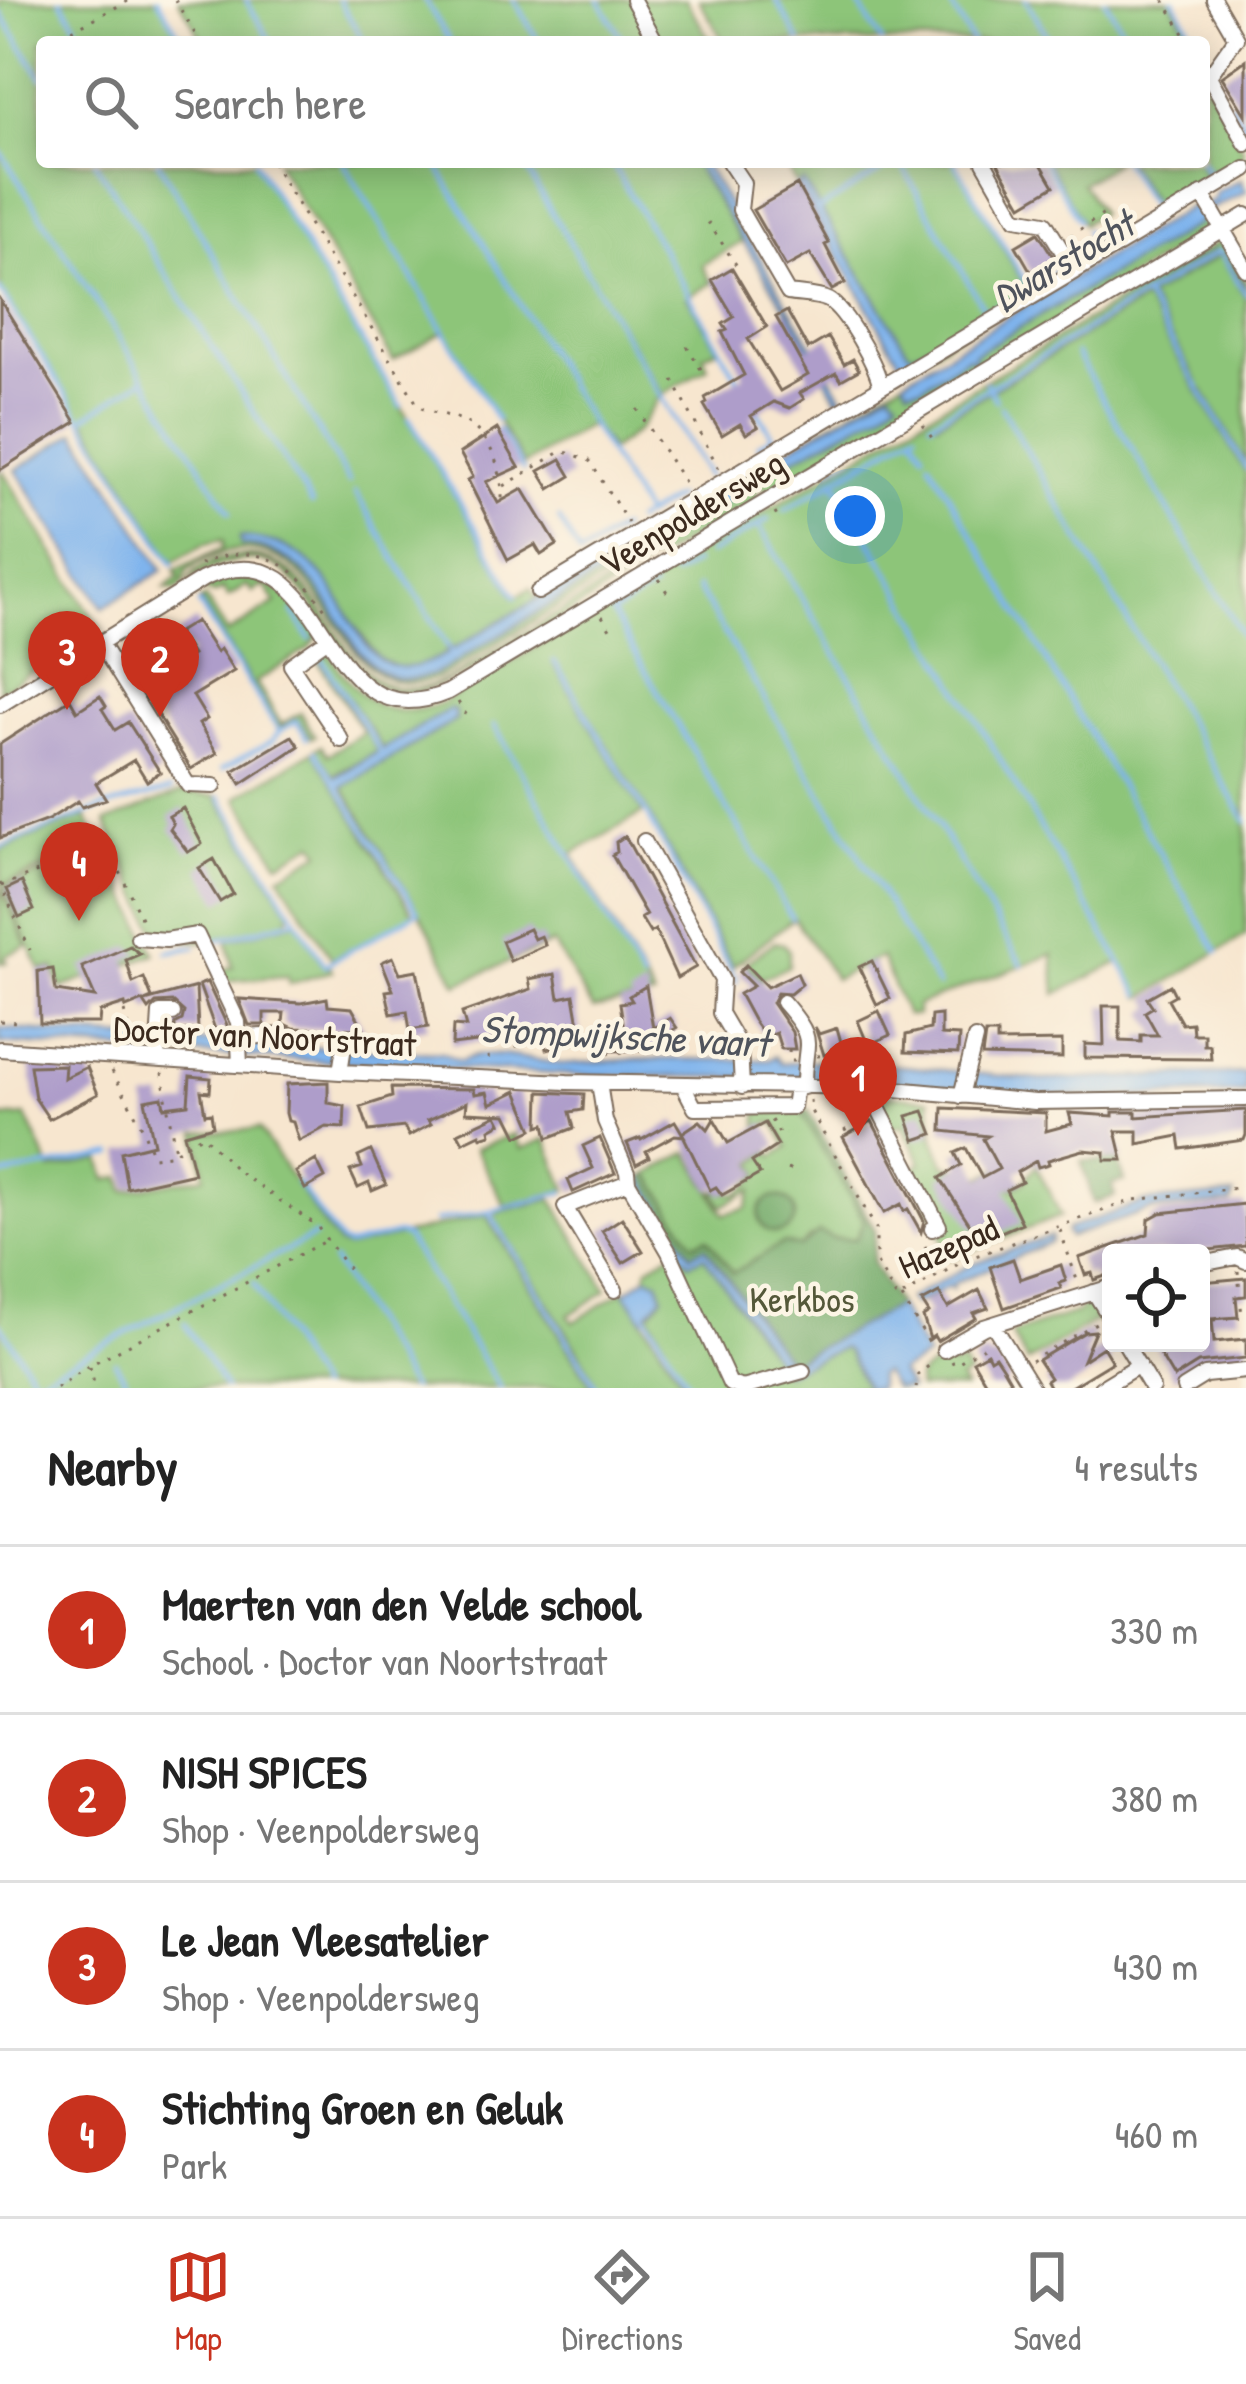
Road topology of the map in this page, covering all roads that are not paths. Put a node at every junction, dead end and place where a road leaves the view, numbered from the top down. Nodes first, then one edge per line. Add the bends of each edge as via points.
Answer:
1 (633, 0) edge
2 (1214, 0) edge
3 (653, 36) edge
4 (1241, 44) edge
5 (1210, 75) edge
6 (1210, 78) edge
7 (1246, 143) edge
8 (733, 168) edge
9 (987, 168) edge
10 (1246, 169) edge
11 (1207, 202) junction
12 (1246, 215) edge
13 (1222, 229) junction
14 (1246, 269) edge
15 (1075, 270) junction
16 (880, 385) junction
17 (538, 592) dead end
18 (331, 631) junction
19 (100, 643) junction
20 (0, 706) edge
21 (341, 740) dead end
22 (214, 786) dead end
23 (644, 841) dead end
24 (144, 939) road end
25 (783, 1003) dead end
26 (173, 1013) dead end
27 (285, 1035) dead end
28 (365, 1040) dead end
29 (969, 1043) dead end
30 (0, 1049) edge
31 (158, 1051) junction
32 (241, 1052) junction
33 (340, 1069) junction
34 (599, 1083) junction
35 (742, 1084) junction
36 (683, 1085) junction
37 (801, 1085) junction
38 (873, 1087) junction
39 (962, 1094) junction
40 (1246, 1099) edge
41 (628, 1182) junction
42 (932, 1229) dead end
43 (1241, 1259) edge
44 (1210, 1263) edge
45 (615, 1290) dead end
46 (1102, 1290) edge
47 (1089, 1294) junction
48 (1102, 1309) edge
49 (997, 1332) junction
50 (944, 1350) road end
51 (1130, 1352) edge
52 (1139, 1366) junction
53 (803, 1371) dead end
54 (1246, 1371) edge
55 (1032, 1388) edge
56 (1101, 1388) edge
57 (1152, 1388) edge
58 (1184, 1388) edge

1 - 3 street
2 - 4 street
4 - 5 street
6 - 7 street
8 - 16 street via 743,183 740,210 788,292 840,311
9 - 15 street via 1016,218 1045,223
10 - 11 street
11 - 13 street
11 - 15 street
12 - 13 street, Veenpoldersweg
13 - 14 street
13 - 18 street, Veenpoldersweg via 427,701 378,695 354,678
15 - 16 street
16 - 17 street
18 - 19 street, Veenpoldersweg via 295,588 236,568 203,579
18 - 21 street via 291,665
19 - 20 street, Veenpoldersweg
19 - 22 street via 188,785
23 - 35 street via 722,980 720,1013 740,1046
24 - 32 street via 197,935 238,1022
25 - 37 street via 807,1030
26 - 31 street via 160,1013
27 - 32 street
28 - 33 street via 345,1040
29 - 39 street
30 - 31 street, Doctor van Noortstraat via 111,1057
31 - 32 street, Doctor van Noortstraat
32 - 33 street, Doctor van Noortstraat
33 - 34 street, Doctor van Noortstraat
34 - 36 street, Doctor van Noortstraat
34 - 41 street
35 - 36 street, Doctor van Noortstraat
35 - 37 street, Doctor van Noortstraat
36 - 37 street via 695,1108 767,1108 793,1107
37 - 38 street, Doctor van Noortstraat
38 - 39 street, Doctor van Noortstraat
38 - 42 street via 939,1226
39 - 40 street, Doctor van Noortstraat via 1077,1103
41 - 45 street via 565,1207
41 - 53 street via 730,1384 743,1388
43 - 44 street
46 - 47 street
47 - 48 street
47 - 49 street
49 - 50 street via 984,1327
49 - 55 street
51 - 52 street
52 - 56 street
52 - 57 street
54 - 58 street via 1205,1375

